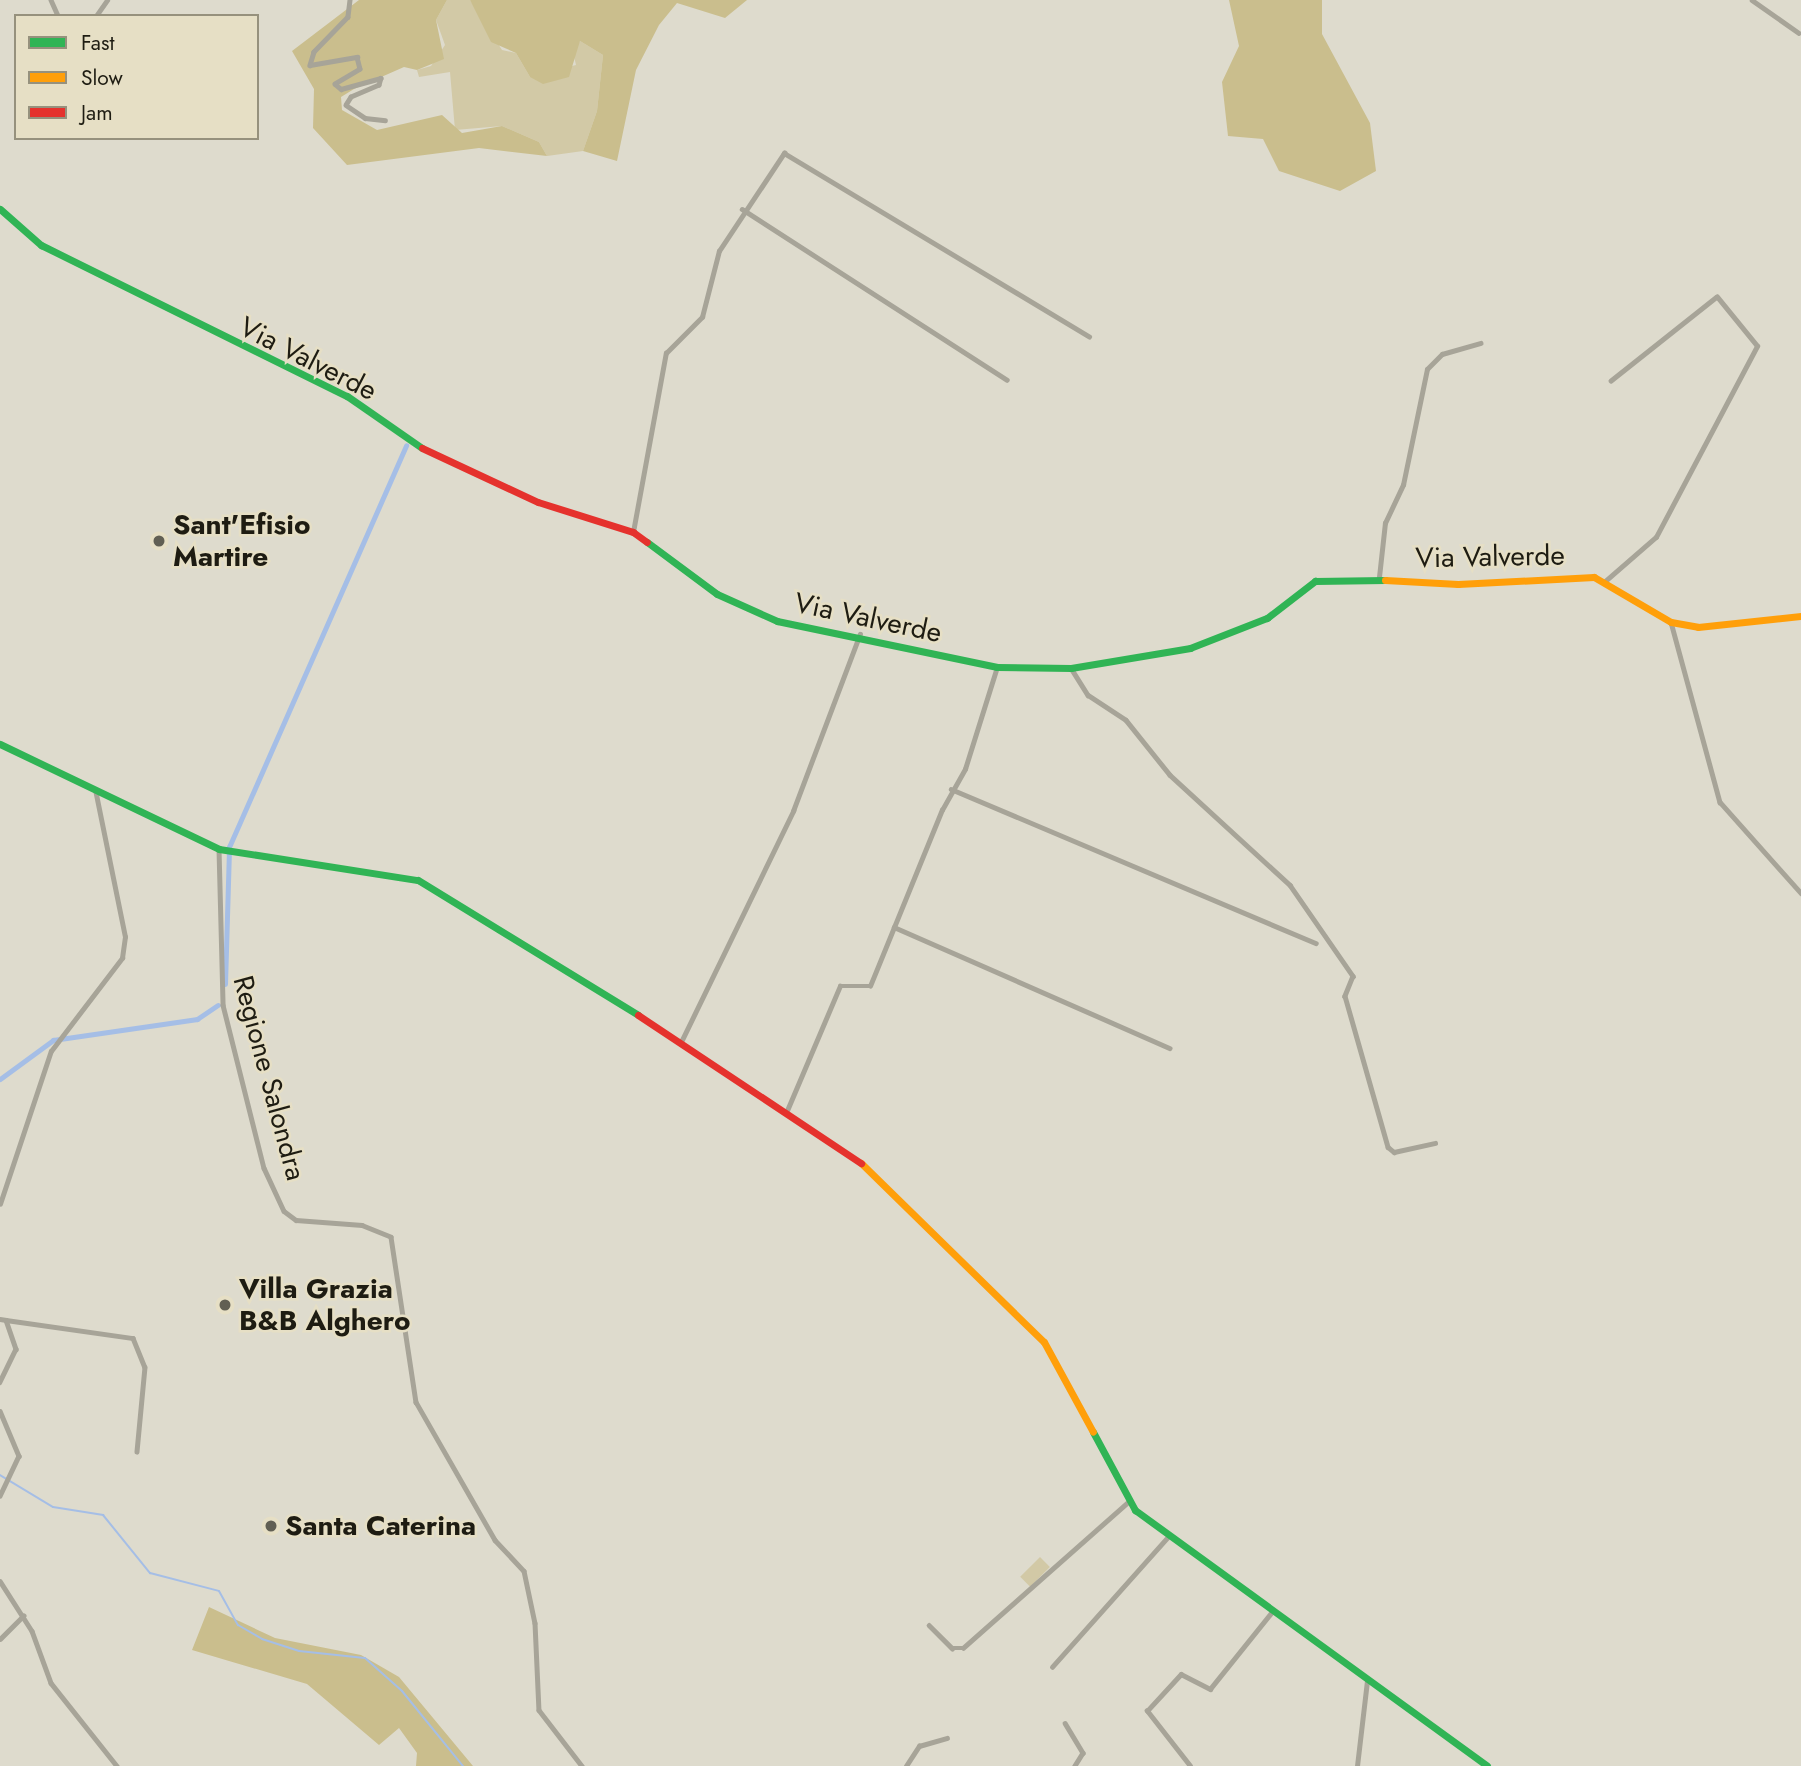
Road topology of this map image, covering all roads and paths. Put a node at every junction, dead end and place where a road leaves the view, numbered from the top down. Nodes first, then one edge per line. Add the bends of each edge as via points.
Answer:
1 (350, 0) edge
2 (1752, 0) edge
3 (1799, 33) dead end
4 (385, 120) dead end
5 (0, 209) edge
6 (743, 209) junction
7 (1089, 336) dead end
8 (1480, 343) dead end
9 (1007, 380) dead end
10 (1611, 382) dead end
11 (634, 532) junction
12 (1379, 577) junction
13 (1603, 583) junction
14 (1801, 616) edge
15 (1671, 622) junction
16 (860, 634) junction
17 (997, 667) junction
18 (1071, 668) junction
19 (0, 744) edge
20 (94, 789) junction
21 (951, 789) junction
22 (226, 850) junction
23 (1801, 893) edge
24 (894, 927) junction
25 (1316, 943) dead end
26 (681, 1042) junction
27 (1170, 1048) dead end
28 (786, 1113) junction
29 (1435, 1143) dead end
30 (0, 1204) edge
31 (3, 1319) edge
32 (0, 1382) edge
33 (0, 1412) edge
34 (137, 1451) dead end
35 (0, 1496) edge
36 (1130, 1500) junction
37 (1167, 1538) junction
38 (0, 1581) edge
39 (1271, 1613) junction
40 (23, 1616) junction
41 (929, 1625) dead end
42 (0, 1639) edge
43 (1052, 1667) dead end
44 (1367, 1681) junction
45 (1065, 1723) dead end
46 (947, 1738) dead end
47 (117, 1766) edge
48 (582, 1766) edge
49 (906, 1766) edge
50 (1075, 1766) edge
51 (1190, 1766) edge
52 (1357, 1766) edge
53 (1487, 1766) edge

1 - 4 street via 348,17 314,52 310,65 357,57 360,69 335,83 341,89 381,78 379,85 351,97 346,105 365,118
2 - 3 street
5 - 11 street, Via Valverde via 41,245 347,396 413,444 538,502
6 - 7 street via 785,153
6 - 9 street
6 - 11 street via 719,251 702,317 666,353
8 - 12 street via 1442,354 1427,369 1403,485 1385,523
10 - 13 street via 1717,297 1757,346 1680,485 1667,521 1656,537
11 - 16 street, Via Valverde via 755,614
12 - 13 street, Via Valverde via 1458,584 1548,576
12 - 18 street, Via Valverde via 1315,581 1267,618 1190,648
13 - 15 street, Via Valverde
14 - 15 street, Via Valverde via 1698,626
15 - 23 street via 1720,802
16 - 17 street, Via Valverde
16 - 26 street via 793,811
17 - 18 street, Via Valverde
17 - 21 street via 965,769
18 - 29 street via 1088,695 1126,720 1170,775 1290,885 1353,976 1345,996 1388,1147 1394,1152
19 - 20 street
20 - 22 street
20 - 30 street via 125,937 114,970 55,1043
21 - 24 street
21 - 25 street
22 - 26 street via 418,880
22 - 48 street, Regione Salondra via 223,1005 264,1168 284,1211 296,1220 362,1225 391,1237 416,1402 495,1540 524,1572 535,1623 539,1710
24 - 27 street
24 - 28 street via 870,986 840,986
26 - 28 street
28 - 36 street via 891,1189 1044,1342
31 - 32 street via 16,1349
31 - 34 street via 132,1338 145,1367
33 - 35 street via 18,1448 14,1469
36 - 37 street
36 - 41 street via 963,1648 952,1648
37 - 39 street
37 - 43 street
38 - 40 street
39 - 44 street
39 - 51 street via 1210,1689 1181,1674 1147,1711
40 - 42 street
40 - 47 street via 51,1683
44 - 52 street
44 - 53 street
45 - 50 street via 1083,1753
46 - 49 street via 919,1746

